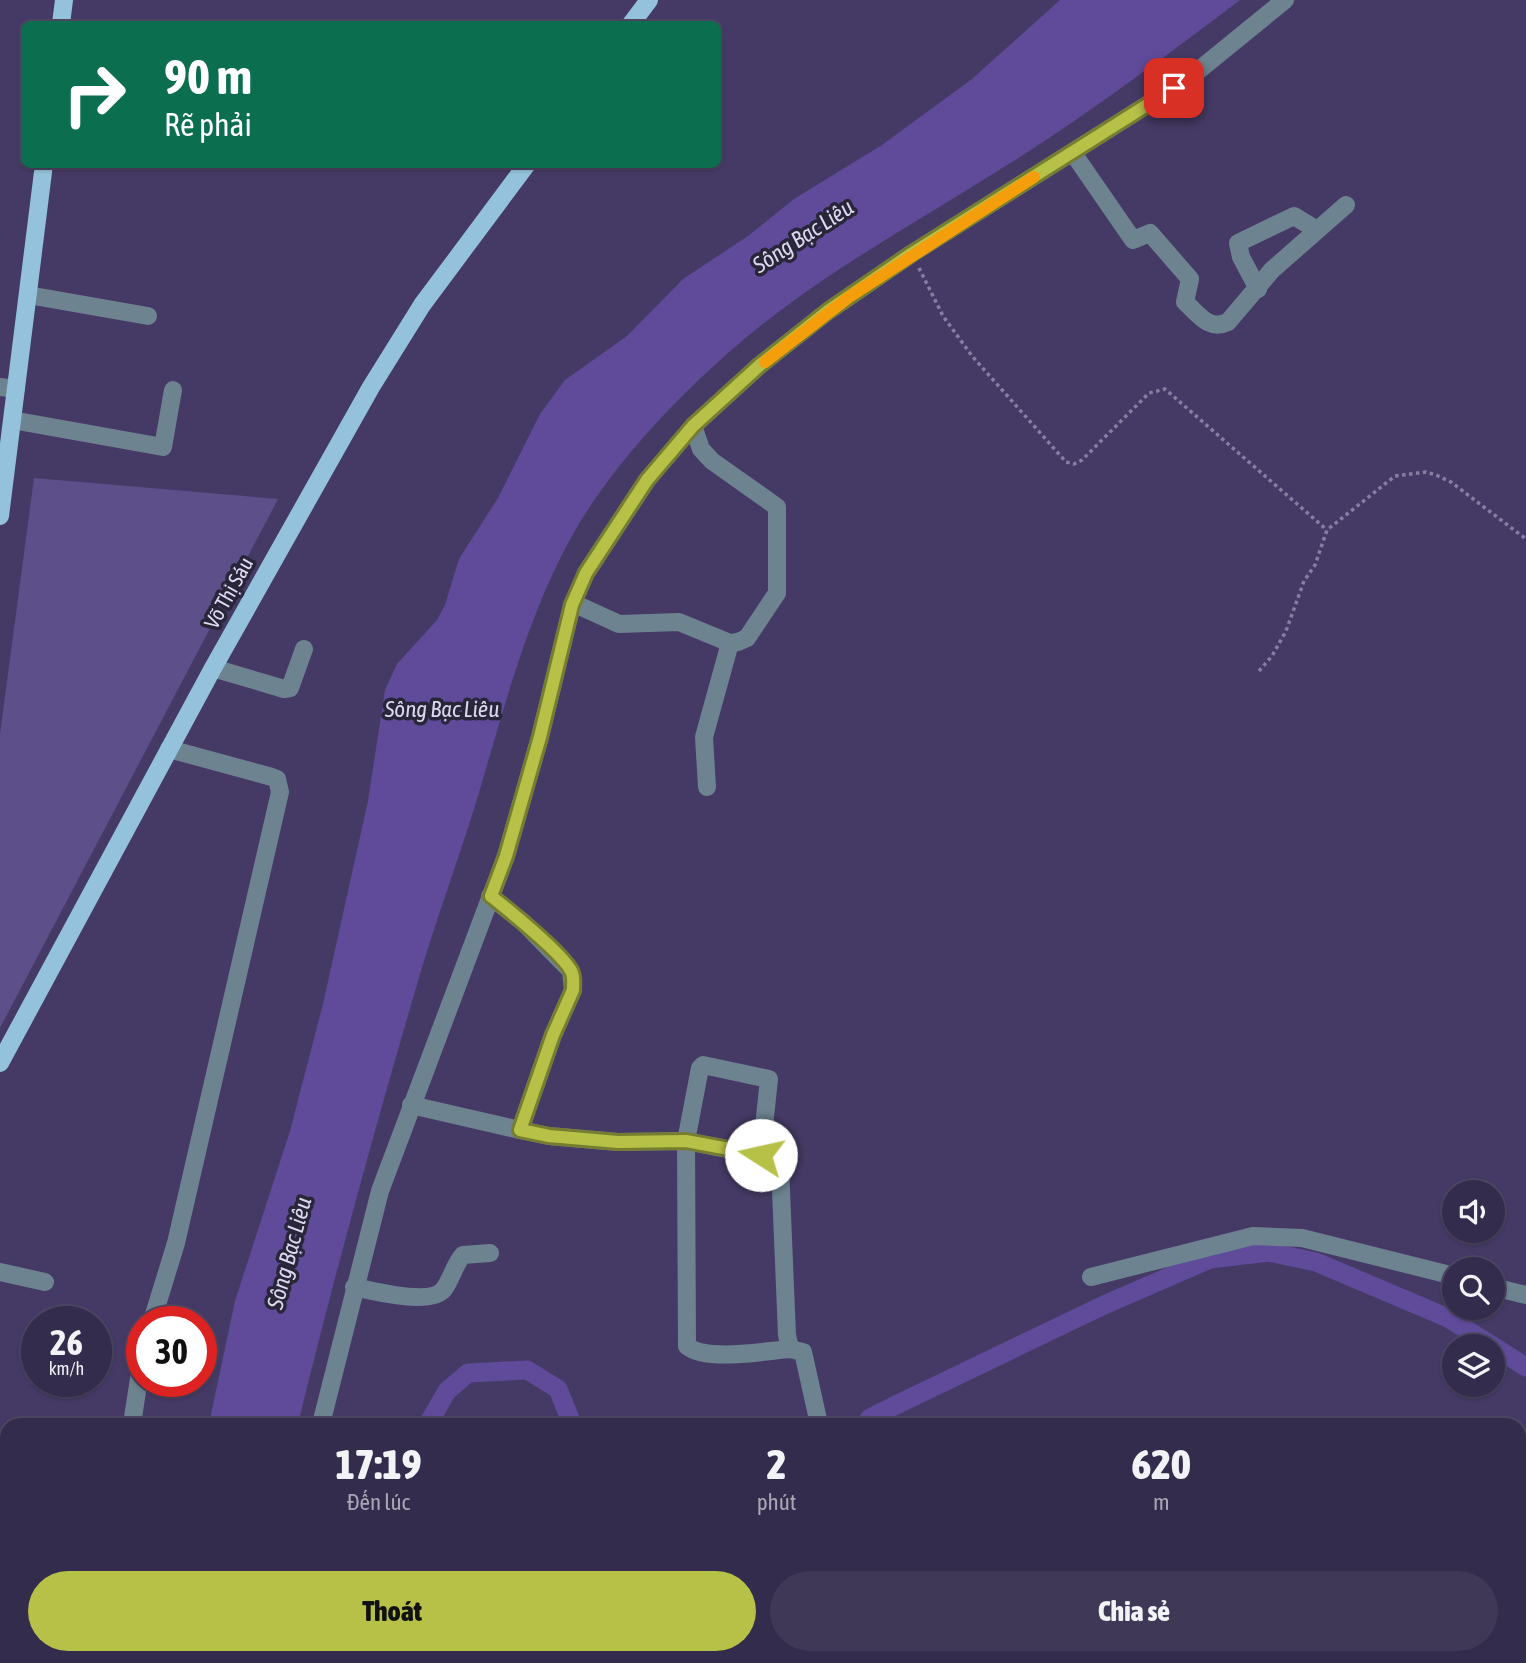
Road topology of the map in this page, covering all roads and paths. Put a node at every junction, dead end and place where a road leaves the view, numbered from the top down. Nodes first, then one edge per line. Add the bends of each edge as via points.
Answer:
1 (64, 0) edge
2 (649, 0) edge
3 (1284, 0) edge
4 (61, 21) edge
5 (633, 21) edge
6 (1073, 153) junction
7 (44, 168) edge
8 (524, 168) edge
9 (1346, 205) dead end
10 (1317, 230) junction
11 (911, 254) junction
12 (1258, 289) junction
13 (28, 295) junction
14 (148, 316) dead end
15 (8, 388) edge
16 (173, 390) dead end
17 (12, 420) junction
18 (693, 426) junction
19 (0, 516) edge
20 (1327, 530) junction
21 (1526, 540) edge
22 (573, 603) junction
23 (730, 643) junction
24 (304, 649) dead end
25 (213, 668) junction
26 (1259, 671) dead end
27 (169, 749) junction
28 (707, 787) dead end
29 (491, 896) junction
30 (0, 1063) edge
31 (411, 1105) junction
32 (520, 1130) junction
33 (686, 1141) junction
34 (761, 1155) junction
35 (490, 1253) dead end
36 (0, 1272) edge
37 (1442, 1273) edge
38 (1091, 1277) dead end
39 (45, 1282) dead end
40 (354, 1287) junction
41 (1505, 1290) edge
42 (1526, 1296) edge
43 (157, 1306) edge
44 (790, 1349) junction
45 (136, 1397) edge
46 (133, 1418) edge
47 (322, 1418) edge
48 (819, 1418) edge

1 - 4 main road
2 - 5 main road
3 - 6 street via 1188,79
6 - 11 street
6 - 12 street via 1133,240 1150,233 1190,279 1185,302 1211,325 1228,321
7 - 13 main road
8 - 25 main road, Võ Thị Sáu via 422,305
9 - 10 street
10 - 12 street via 1272,270
10 - 12 street via 1294,216 1238,243
11 - 18 street via 828,311
11 - 20 path via 943,316 972,356 1066,462 1082,460 1149,393 1165,389
13 - 14 street
13 - 15 main road
15 - 17 main road
16 - 17 street via 163,447
17 - 19 main road
18 - 22 street via 647,480 586,573
18 - 23 street via 701,449 712,461 777,507 777,593 747,638
20 - 21 path via 1395,476 1426,472 1451,482
20 - 26 path via 1286,631
22 - 23 street via 619,624 679,622
22 - 29 street via 536,750
23 - 28 street via 704,737
24 - 25 street via 290,688
25 - 27 main road, Võ Thị Sáu
27 - 30 main road, Võ Thị Sáu
27 - 43 street via 272,777 280,792 176,1243
29 - 31 street
29 - 32 street via 571,971 573,982
31 - 32 street
31 - 40 street via 380,1191
32 - 33 street via 618,1142
33 - 34 street
33 - 34 street via 703,1065 769,1079
33 - 44 street via 687,1346 708,1355
34 - 44 street via 777,1159 780,1166
35 - 40 street via 463,1255 444,1289 435,1295 401,1296
36 - 39 street
37 - 38 street via 1302,1238 1253,1236
40 - 47 street
41 - 42 street
44 - 48 street via 804,1355
45 - 46 street

